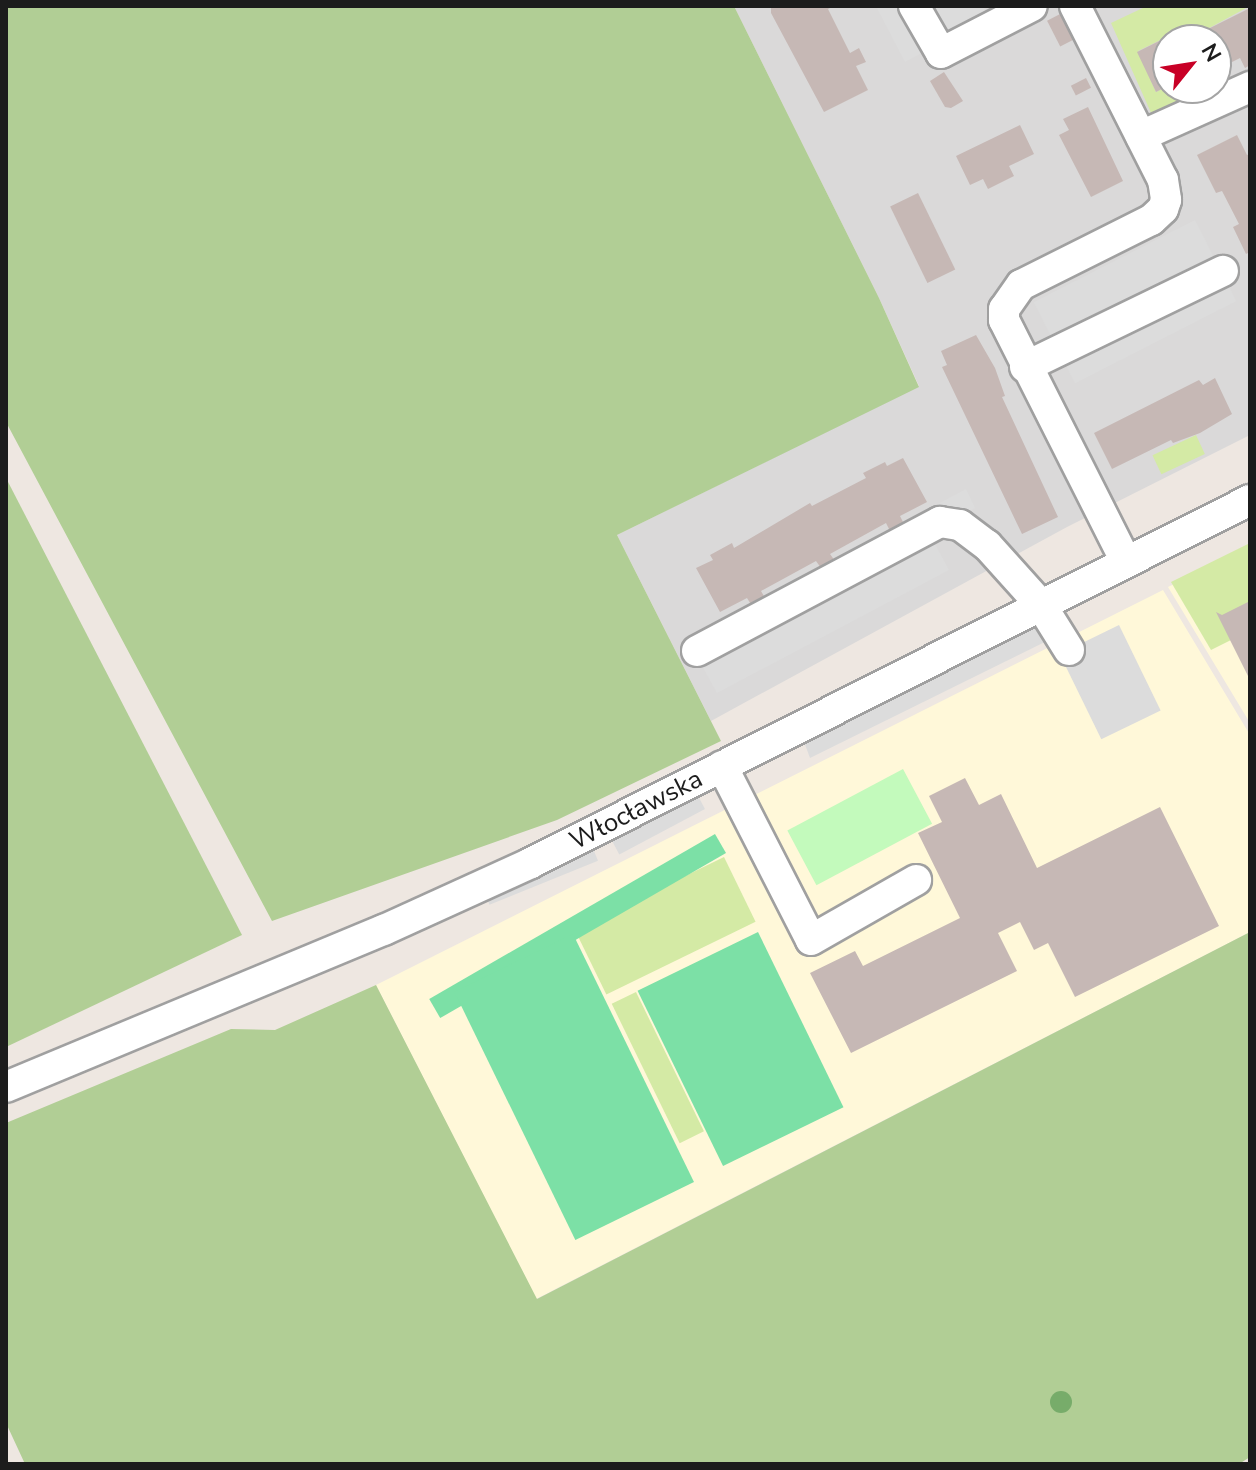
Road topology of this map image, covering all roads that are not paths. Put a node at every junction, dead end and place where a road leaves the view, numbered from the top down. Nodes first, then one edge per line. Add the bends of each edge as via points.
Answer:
1 (914, 6) edge
2 (1075, 6) edge
3 (1013, 10) edge
4 (1250, 87) edge
5 (1141, 136) junction
6 (1223, 271) dead end
7 (1025, 367) junction
8 (1250, 500) edge
9 (1126, 562) junction
10 (1041, 605) junction
11 (1069, 650) dead end
12 (697, 651) dead end
13 (722, 766) junction
14 (916, 880) dead end
15 (6, 1087) edge

1 - 3 street via 941,53
2 - 5 street
4 - 5 street
5 - 7 street via 1163,180 1163,209 1013,294 1004,320
6 - 7 street
7 - 9 street
8 - 9 street, Włocławska
9 - 10 street, Włocławska
10 - 11 street
10 - 12 street via 987,545 960,525 940,522
10 - 13 street, Włocławska
13 - 14 street via 811,940
13 - 15 street, Włocławska via 384,930

